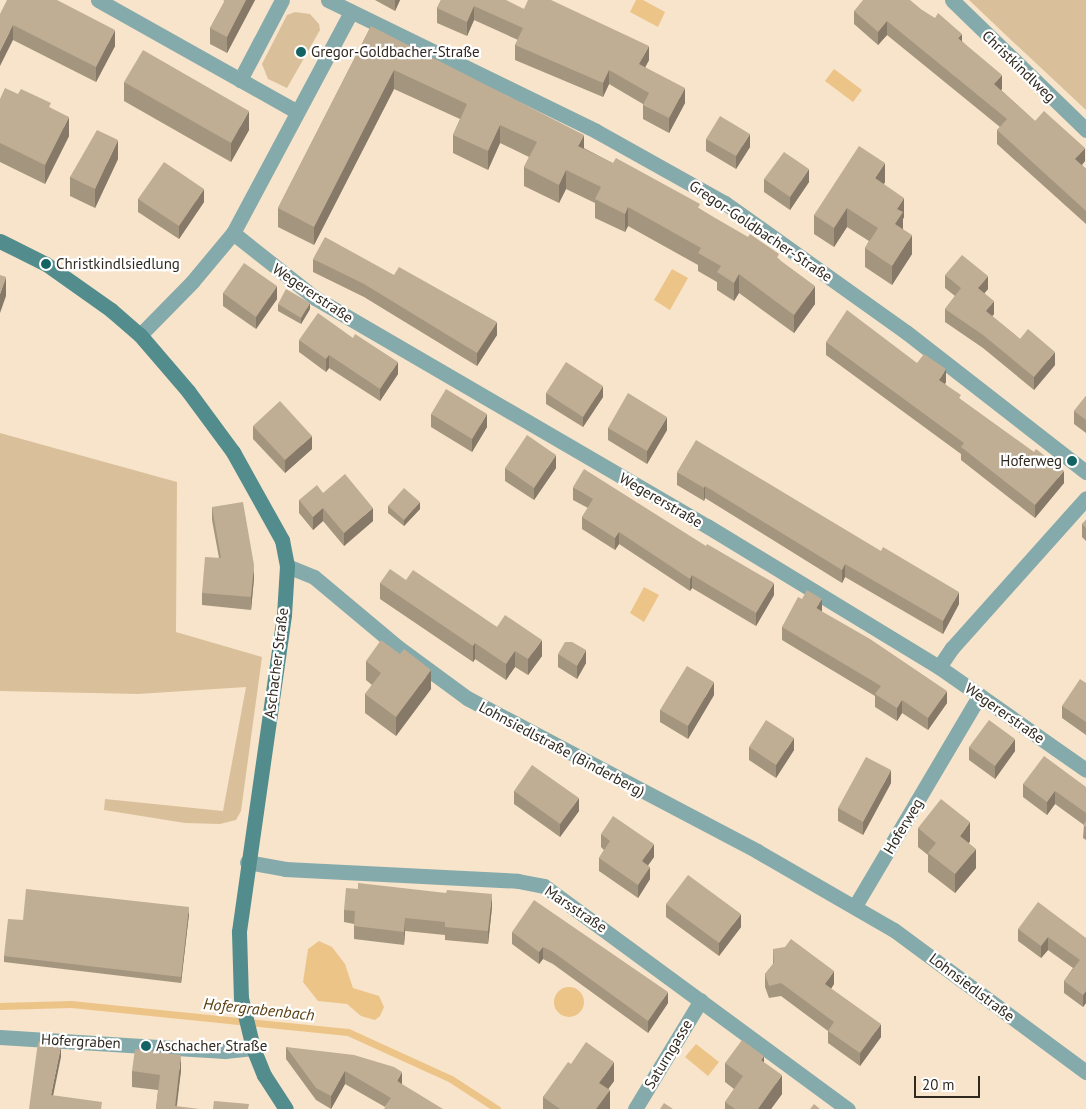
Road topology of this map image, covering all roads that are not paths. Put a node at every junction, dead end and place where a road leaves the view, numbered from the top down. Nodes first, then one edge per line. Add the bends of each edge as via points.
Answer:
1 (98, 0) edge
2 (282, 0) edge
3 (328, 0) edge
4 (952, 0) edge
5 (351, 12) junction
6 (240, 80) junction
7 (296, 111) junction
8 (1086, 130) edge
9 (233, 233) junction
10 (0, 241) edge
11 (140, 335) junction
12 (1086, 472) edge
13 (1086, 498) edge
14 (287, 566) junction
15 (939, 667) junction
16 (980, 695) junction
17 (1086, 770) edge
18 (247, 862) junction
19 (855, 906) junction
20 (702, 1000) junction
21 (0, 1038) edge
22 (253, 1048) junction
23 (1086, 1072) edge
24 (286, 1109) edge
25 (635, 1109) edge
26 (848, 1109) edge

1 - 6 street
2 - 6 street
3 - 5 street, Gregor-Goldbacher-Straße
4 - 8 street, Christkindlweg
5 - 7 street
5 - 12 street, Gregor-Goldbacher-Straße via 596,131 725,203 906,332
6 - 7 street
7 - 9 street
9 - 11 street via 192,282
9 - 15 street, Wegererstraße via 315,298 707,526
10 - 11 street via 46,264
11 - 14 street, Aschacher Straße via 188,391 233,452 275,522
13 - 15 street via 952,648
14 - 18 street, Aschacher Straße via 279,652
14 - 19 street, Lohnsiedlstraße (Binderberg) via 314,577 427,671 475,703 757,850
15 - 16 street, Wegererstraße
16 - 17 street, Wegererstraße
16 - 19 street, Hoferweg
18 - 20 street, Marsstraße via 285,869 544,886
18 - 22 street, Aschacher Straße via 238,932 242,998
19 - 23 street, Lohnsiedlstraße via 953,972
20 - 25 street, Saturngasse
20 - 26 street, Marsstraße
21 - 22 street, Hofergraben via 225,1051
22 - 24 street, Aschacher Straße via 264,1075

